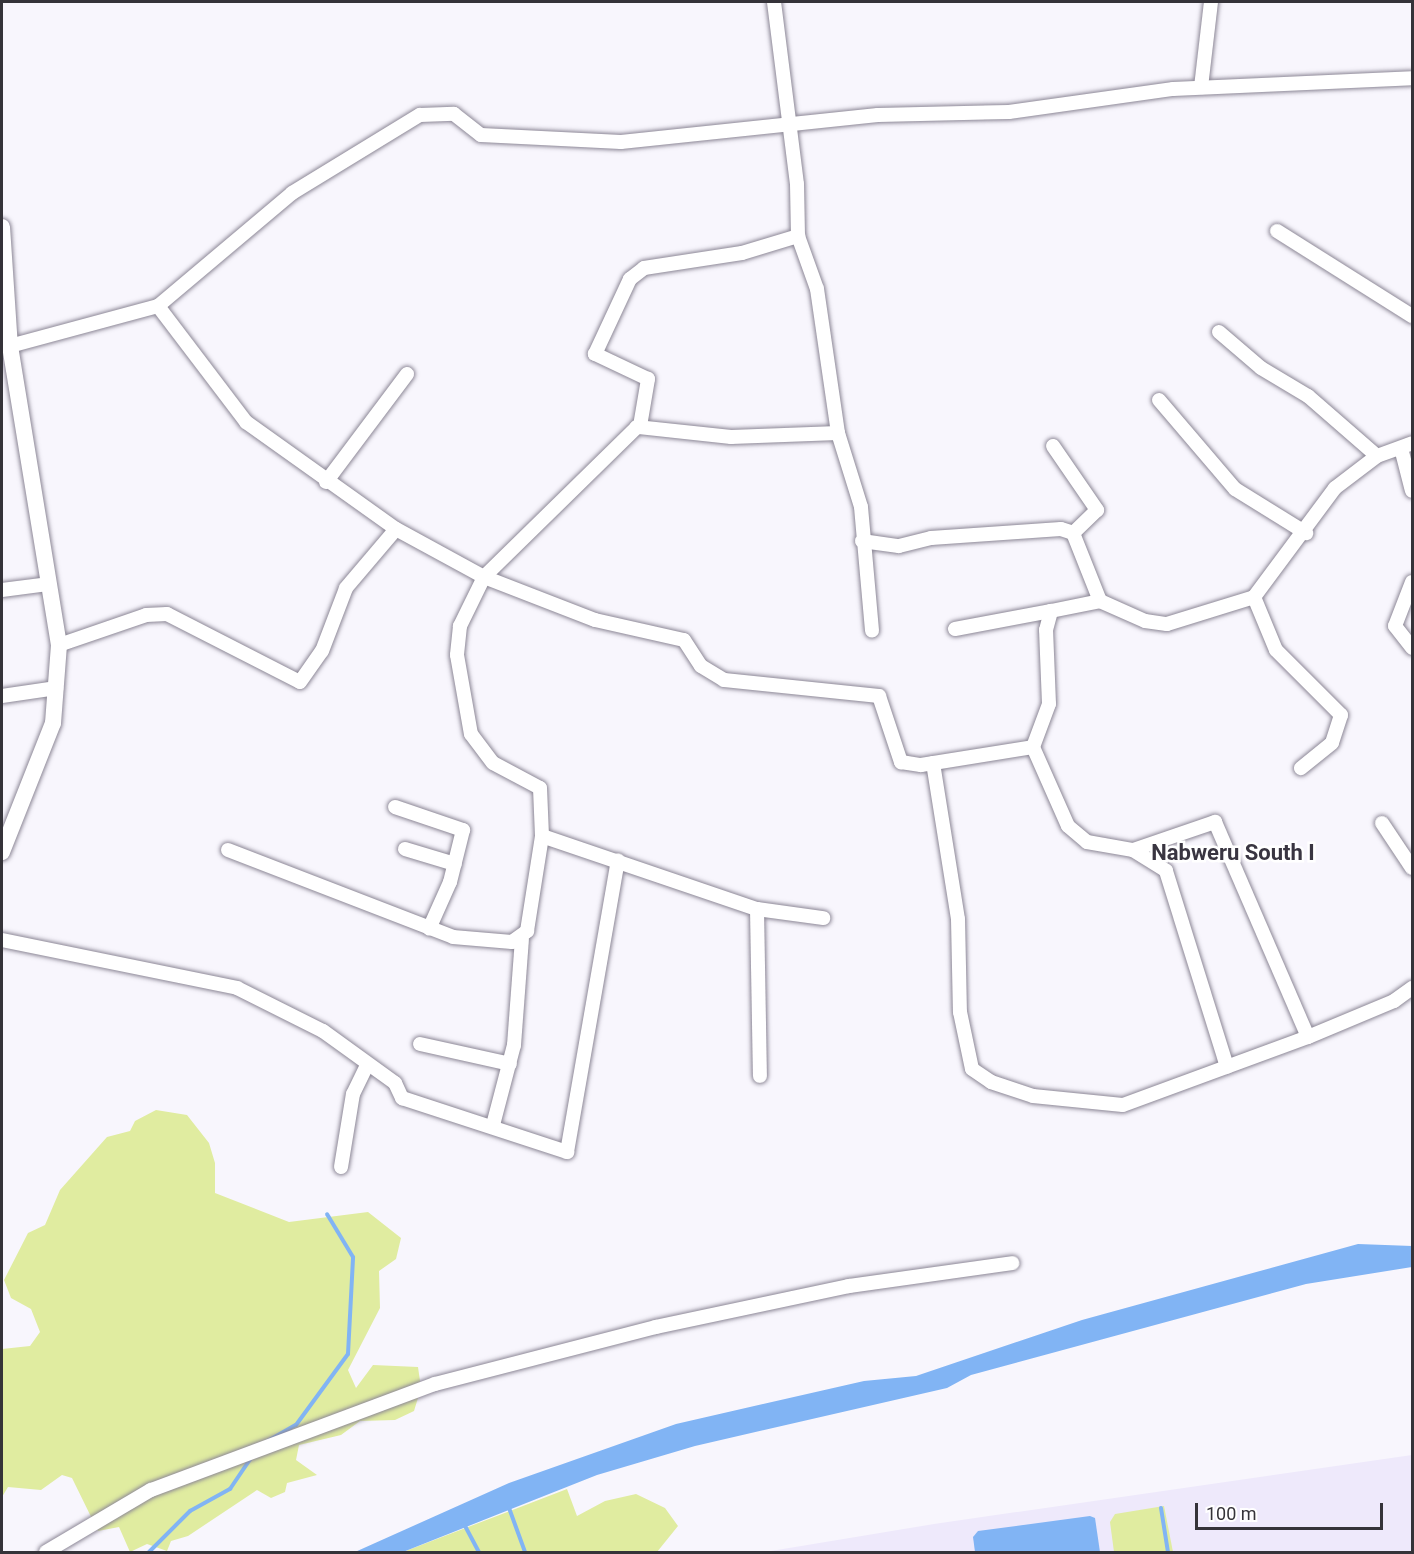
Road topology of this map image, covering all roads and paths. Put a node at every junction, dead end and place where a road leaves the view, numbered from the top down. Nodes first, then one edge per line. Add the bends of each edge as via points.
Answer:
1 (774, 2) edge
2 (1211, 2) edge
3 (1413, 78) edge
4 (1201, 87) junction
5 (789, 122) junction
6 (2, 227) edge
7 (1277, 231) dead end
8 (798, 236) junction
9 (158, 306) junction
10 (4, 312) edge
11 (1413, 316) edge
12 (1219, 332) dead end
13 (10, 346) junction
14 (407, 374) dead end
15 (1159, 400) dead end
16 (640, 426) junction
17 (838, 433) junction
18 (1053, 446) dead end
19 (1407, 446) edge
20 (1377, 456) junction
21 (326, 482) junction
22 (1413, 491) edge
23 (396, 530) junction
24 (1306, 532) junction
25 (1073, 533) junction
26 (862, 541) junction
27 (484, 577) junction
28 (1413, 582) edge
29 (48, 584) junction
30 (2, 590) edge
31 (1254, 597) junction
32 (1100, 601) junction
33 (1051, 610) junction
34 (955, 629) dead end
35 (872, 631) dead end
36 (59, 645) junction
37 (1413, 648) edge
38 (56, 688) junction
39 (2, 696) edge
40 (1033, 747) junction
41 (933, 763) junction
42 (1300, 768) dead end
43 (395, 807) dead end
44 (1382, 823) dead end
45 (542, 836) junction
46 (405, 849) dead end
47 (228, 850) dead end
48 (1133, 850) junction
49 (2, 852) edge
50 (618, 860) junction
51 (455, 864) junction
52 (1413, 868) edge
53 (757, 909) junction
54 (823, 918) dead end
55 (429, 929) junction
56 (522, 939) junction
57 (2, 940) edge
58 (1413, 987) edge
59 (1308, 1038) junction
60 (420, 1044) dead end
61 (510, 1064) junction
62 (366, 1067) junction
63 (1227, 1067) junction
64 (760, 1076) dead end
65 (493, 1125) junction
66 (341, 1167) dead end
67 (1012, 1263) dead end
68 (46, 1552) edge

1 - 5 street
2 - 4 street
3 - 4 street
4 - 5 street via 1009,112
5 - 8 street
5 - 9 street via 664,140 573,144 481,135 454,114 420,115 292,193
6 - 10 street
7 - 11 street
8 - 16 street via 742,253 644,268 630,279 595,354 648,379
8 - 17 street via 817,289
9 - 13 street
9 - 21 street via 246,422
10 - 13 street
12 - 20 street via 1261,368 1308,396
13 - 29 street
14 - 21 street
15 - 24 street via 1235,489
16 - 17 street via 731,437
16 - 27 street
17 - 26 street via 861,507
18 - 25 street via 1097,510
19 - 20 street
19 - 22 street
20 - 24 street via 1335,488
21 - 23 street
23 - 27 street
23 - 36 street via 346,588 321,651 300,682 167,614 146,615
24 - 31 street
25 - 26 street via 1061,530 941,537 899,546
25 - 32 street
26 - 35 street
27 - 41 street via 595,620 684,640 701,666 724,680 879,696 895,754 901,762
27 - 45 street via 460,626 457,655 464,714 493,763 540,788
28 - 37 street via 1395,626
29 - 30 street
29 - 36 street
31 - 32 street via 1167,624 1145,621
31 - 42 street via 1275,650 1341,715 1332,742
32 - 33 street
33 - 34 street
33 - 40 street via 1046,630 1049,704
36 - 38 street
38 - 39 street
38 - 49 street via 53,723
40 - 41 street
40 - 48 street via 1072,832 1087,842
41 - 63 street via 958,919 957,993 975,1073 1033,1096 1100,1106 1149,1098
43 - 51 street via 463,830
44 - 52 street
45 - 50 street
45 - 56 street
46 - 51 street
47 - 55 street via 334,887
48 - 59 street via 1210,823 1220,825
48 - 63 street via 1166,871
50 - 53 street
50 - 65 street via 567,1152
51 - 55 street
53 - 54 street
53 - 64 street
55 - 56 street via 477,940
56 - 61 street
57 - 62 street via 224,984 323,1032
58 - 59 street via 1394,1001
59 - 63 street
60 - 61 street
61 - 65 street
62 - 65 street via 395,1083 402,1098
62 - 66 street via 353,1094
67 - 68 street via 849,1286 656,1327 435,1384 151,1490

